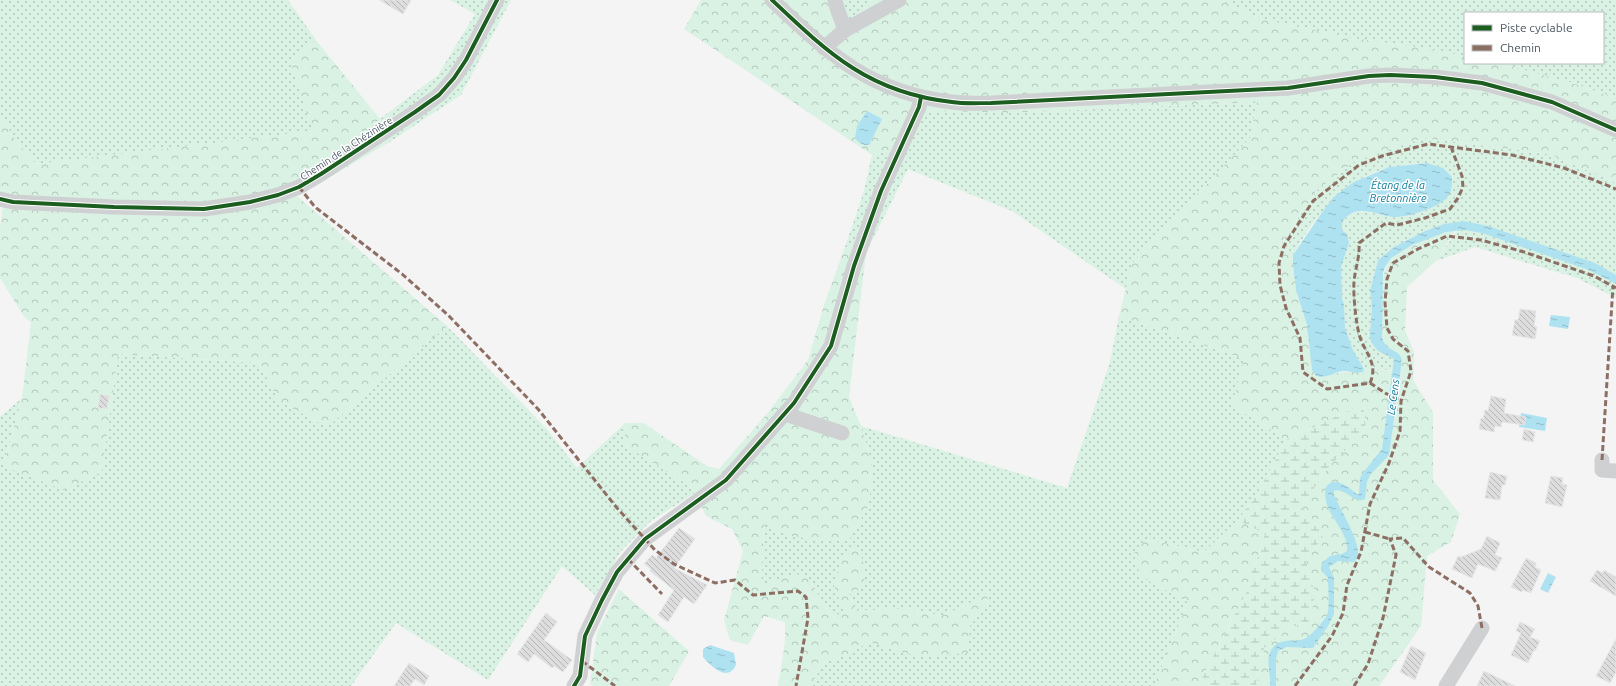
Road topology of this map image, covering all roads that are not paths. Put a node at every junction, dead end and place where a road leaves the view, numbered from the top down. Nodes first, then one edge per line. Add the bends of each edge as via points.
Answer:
1 (497, 0) edge
2 (772, 0) edge
3 (835, 0) edge
4 (899, 0) edge
5 (845, 30) junction
6 (824, 48) junction
7 (921, 97) junction
8 (1616, 130) edge
9 (0, 199) edge
10 (785, 414) junction
11 (842, 433) dead end
12 (1602, 460) dead end
13 (1616, 471) edge
14 (1482, 628) dead end
15 (574, 686) edge
16 (1446, 686) edge

1 - 9 street, Chemin de la Chézinière via 466,60 439,95 299,187 250,202 204,208 114,207 13,202
2 - 6 street
3 - 5 street
4 - 5 street
5 - 6 street
6 - 7 street via 863,76 899,92
7 - 8 street via 952,102 1023,102 1288,88 1390,75 1482,83 1552,102
7 - 10 street via 919,107 881,191 854,266 831,346
10 - 11 street
10 - 15 street via 726,480 645,540 617,572 585,636 580,676
12 - 13 street via 1602,470
14 - 16 street

